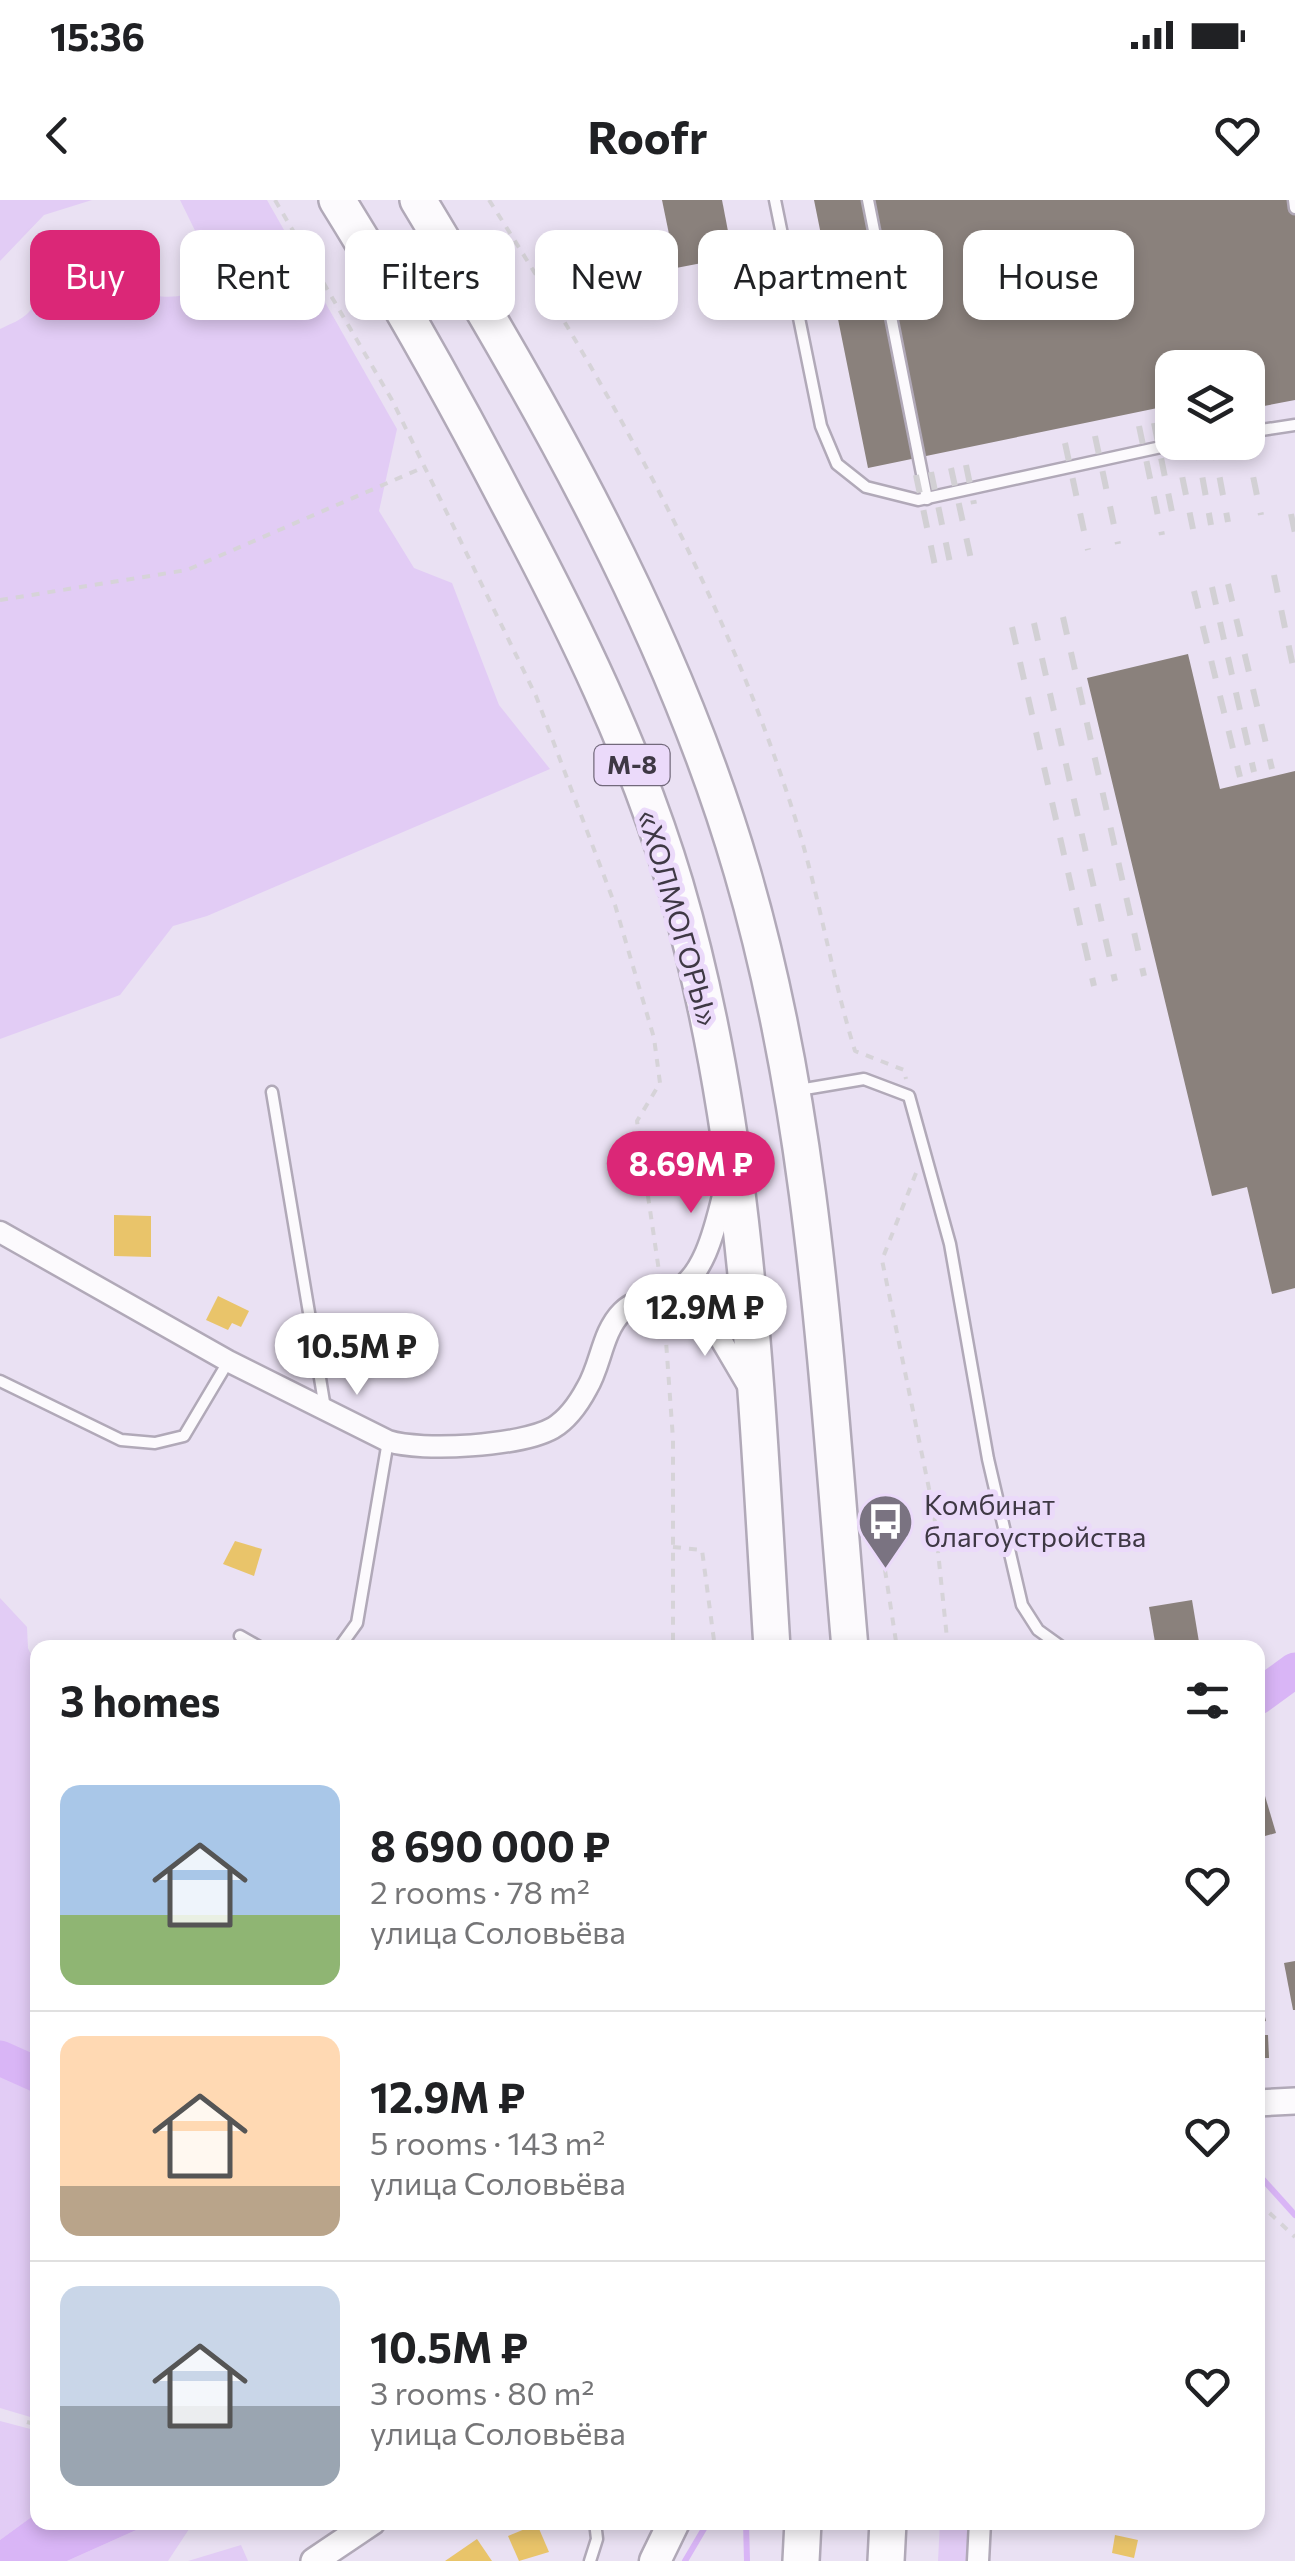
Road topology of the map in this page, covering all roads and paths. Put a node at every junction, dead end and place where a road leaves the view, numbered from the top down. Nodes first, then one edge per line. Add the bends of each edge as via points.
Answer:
1 (275, 200) edge
2 (337, 200) edge
3 (418, 200) edge
4 (489, 200) edge
5 (775, 200) edge
6 (868, 200) edge
7 (1294, 200) edge
8 (1295, 208) edge
9 (1295, 425) edge
10 (1265, 429) edge
11 (1155, 448) edge
12 (422, 468) junction
13 (927, 498) junction
14 (0, 600) edge
15 (272, 1092) dead end
16 (793, 1092) junction
17 (909, 1096) junction
18 (733, 1158) junction
19 (917, 1171) dead end
20 (0, 1232) edge
21 (666, 1294) junction
22 (228, 1361) junction
23 (0, 1381) edge
24 (757, 1402) junction
25 (325, 1410) junction
26 (388, 1442) junction
27 (673, 1547) junction
28 (885, 1570) dead end
29 (240, 1636) dead end
30 (247, 1640) edge
31 (346, 1640) edge
32 (674, 1640) edge
33 (714, 1640) edge
34 (772, 1640) edge
35 (849, 1640) edge
36 (896, 1640) edge
37 (947, 1640) edge
38 (1052, 1640) edge
39 (1295, 2101) edge
40 (1265, 2103) edge
41 (1265, 2209) edge
42 (1295, 2238) edge
43 (27, 2422) dead end
44 (30, 2423) edge
45 (360, 2530) edge
46 (595, 2530) edge
47 (670, 2530) edge
48 (803, 2530) edge
49 (888, 2530) edge
50 (980, 2530) edge
51 (314, 2561) edge
52 (590, 2561) edge
53 (655, 2561) edge
54 (801, 2561) edge
55 (886, 2561) edge
56 (978, 2561) edge

1 - 12 path via 392,400
2 - 18 highway, «ХОЛМОГОРЫ» / М-8 via 468,425 586,654 674,882
3 - 16 highway, М-8 via 530,385 647,619 742,870
4 - 17 path via 586,353 721,616 797,824 855,1052 904,1070
5 - 13 lane via 829,450 866,487 901,499
6 - 13 lane
7 - 8 lane
9 - 10 lane
11 - 13 lane
12 - 14 path via 187,570
12 - 21 path via 536,696 615,904 654,1038 660,1083 637,1121
15 - 25 lane
16 - 17 lane via 844,1079
16 - 35 highway, М-8 via 815,1245
17 - 38 lane via 950,1244 1022,1605
18 - 21 street via 705,1251 693,1272
18 - 24 highway, «ХОЛМОГОРЫ» / М-8
19 - 37 path via 882,1260 934,1513
20 - 22 street
21 - 24 street via 704,1312
21 - 26 street via 621,1312 590,1383 555,1427 498,1441 405,1447
21 - 27 path
22 - 23 lane via 184,1436 155,1443 121,1440
22 - 25 street
24 - 34 highway, «ХОЛМОГОРЫ» / М-8
25 - 26 street
26 - 31 lane via 358,1623
27 - 32 path
27 - 33 path via 702,1550
28 - 36 path
29 - 30 lane
39 - 40 street
41 - 42 path
43 - 44 path
45 - 51 street
46 - 52 lane
47 - 53 main road
48 - 54 highway
49 - 55 highway
50 - 56 street

